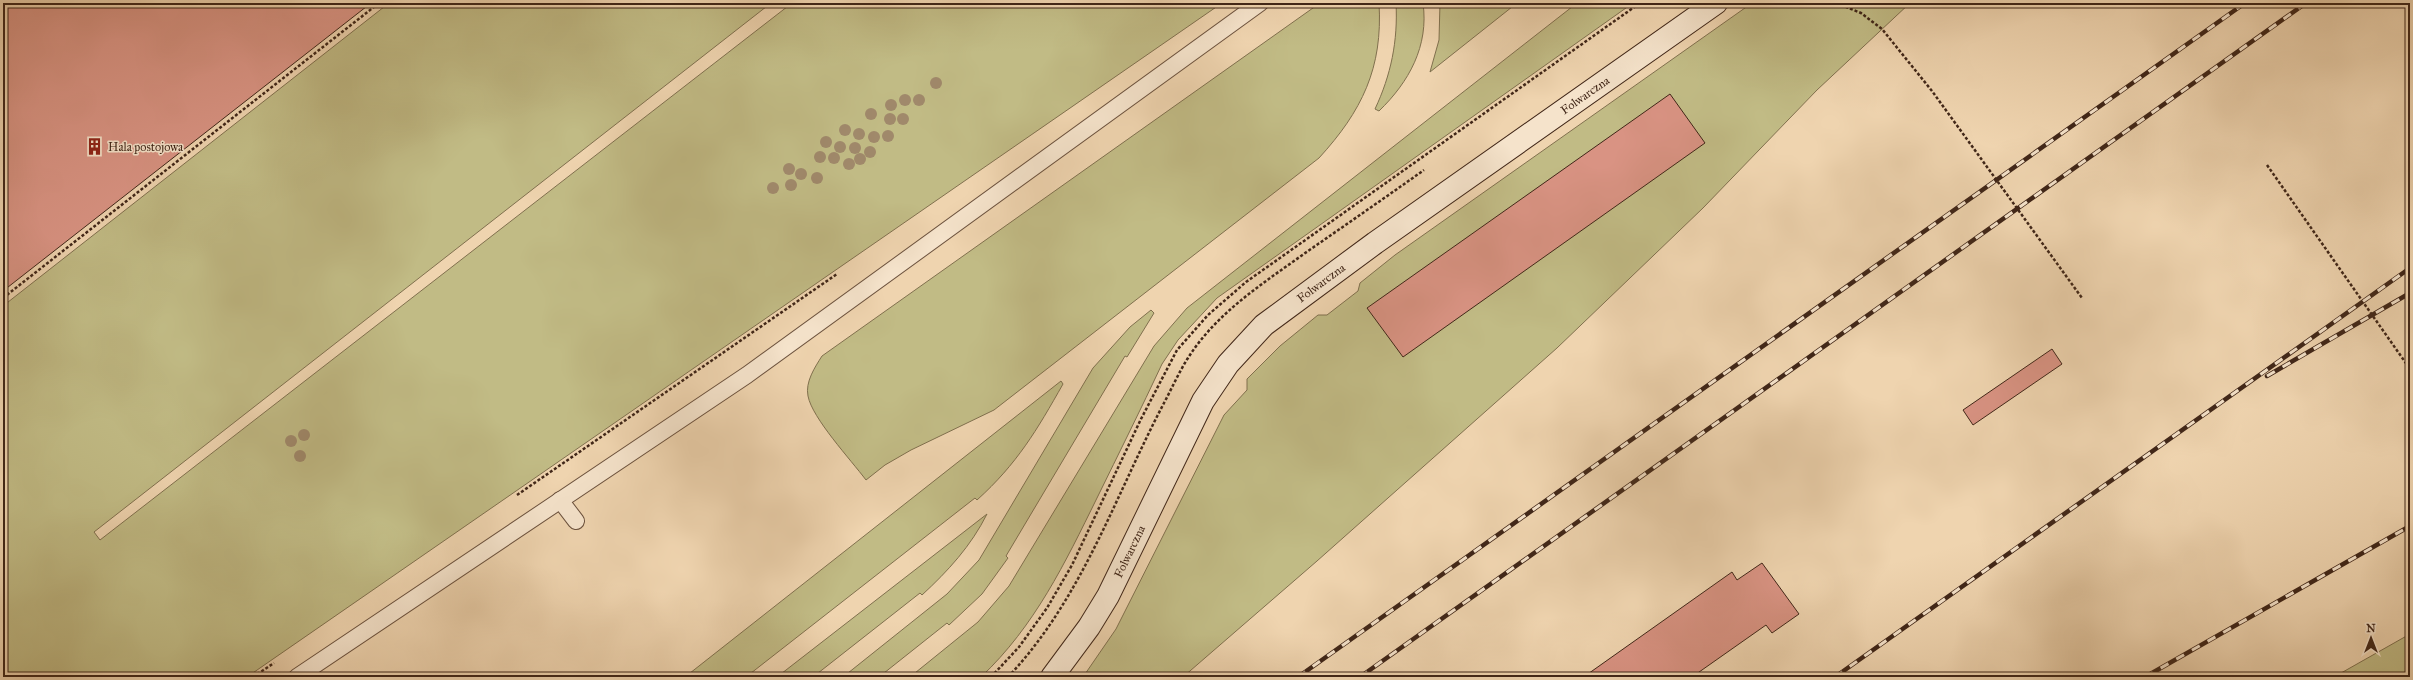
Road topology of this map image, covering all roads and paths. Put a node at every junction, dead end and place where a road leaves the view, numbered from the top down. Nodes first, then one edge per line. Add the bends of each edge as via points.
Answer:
1 (379, 3) edge
2 (1260, 3) edge
3 (1836, 3) edge
4 (1713, 4) edge
5 (2267, 165) dead end
6 (844, 270) dead end
7 (3, 298) edge
8 (2082, 298) dead end
9 (2410, 369) edge
10 (516, 496) dead end
11 (560, 500) junction
12 (576, 521) dead end
13 (279, 659) dead end
14 (253, 677) edge
15 (297, 677) edge
16 (1052, 677) edge

1 - 7 path
2 - 11 lane via 747,375
3 - 8 path via 1861,13 1882,29 1932,91
4 - 16 street, Folwarczna via 1375,243 1264,325 1241,348 1203,401 1108,596 1090,627
5 - 9 path
6 - 10 path
11 - 12 lane
11 - 15 lane
13 - 14 path

